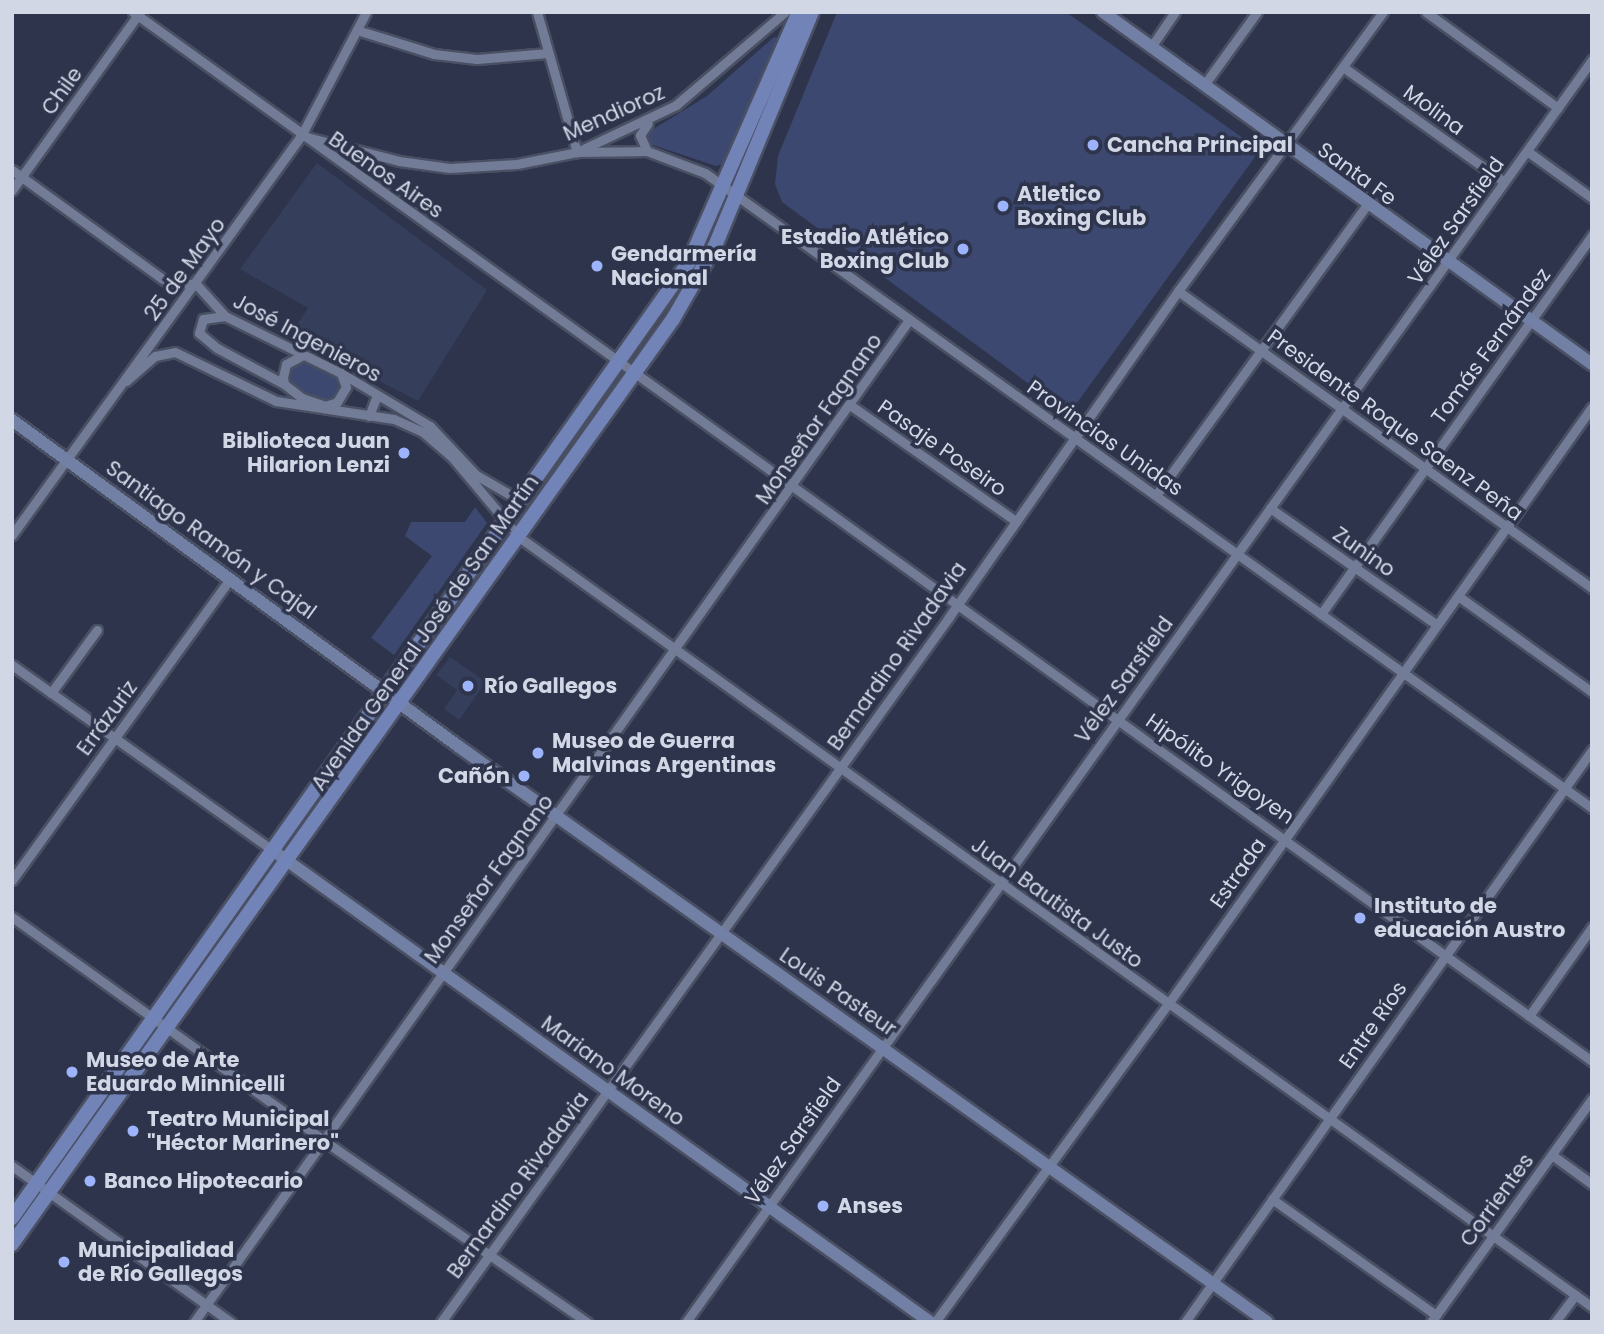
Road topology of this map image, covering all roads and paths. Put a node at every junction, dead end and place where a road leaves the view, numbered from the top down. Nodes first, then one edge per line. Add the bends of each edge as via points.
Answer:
1 (366, 12) edge
2 (537, 12) edge
3 (1103, 12) edge
4 (1175, 12) edge
5 (1257, 12) edge
6 (1383, 12) edge
7 (1426, 12) edge
8 (137, 13) edge
9 (797, 13) edge
10 (357, 30) junction
11 (1151, 47) junction
12 (548, 53) junction
13 (1592, 60) edge
14 (1343, 67) junction
15 (1204, 85) junction
16 (1558, 108) junction
17 (649, 121) junction
18 (301, 136) junction
19 (1284, 145) junction
20 (647, 151) junction
21 (1527, 151) junction
22 (577, 152) junction
23 (12, 170) edge
24 (22, 177) junction
25 (1504, 182) junction
26 (12, 190) edge
27 (731, 190) junction
28 (1592, 198) edge
29 (1367, 205) junction
30 (1592, 234) edge
31 (1448, 262) junction
32 (196, 284) junction
33 (1178, 291) junction
34 (225, 316) junction
35 (909, 320) junction
36 (1531, 320) junction
37 (1261, 351) junction
38 (303, 355) junction
39 (621, 363) junction
40 (1592, 364) edge
41 (341, 373) junction
42 (636, 373) junction
43 (126, 381) junction
44 (284, 384) junction
45 (377, 395) junction
46 (850, 405) junction
47 (398, 407) junction
48 (1592, 407) edge
49 (326, 409) junction
50 (1342, 409) junction
51 (369, 416) junction
52 (394, 419) junction
53 (12, 420) edge
54 (415, 422) junction
55 (1073, 437) junction
56 (67, 459) junction
57 (1424, 468) junction
58 (794, 485) junction
59 (1156, 495) junction
60 (521, 501) junction
61 (1270, 508) junction
62 (1014, 520) junction
63 (505, 523) junction
64 (1506, 527) junction
65 (12, 535) edge
66 (519, 537) junction
67 (1236, 554) junction
68 (1355, 567) junction
69 (230, 578) junction
70 (1591, 586) edge
71 (1458, 596) junction
72 (956, 605) junction
73 (1321, 614) junction
74 (1437, 625) junction
75 (97, 630) dead end
76 (676, 652) junction
77 (12, 665) edge
78 (1403, 673) junction
79 (1592, 692) edge
80 (51, 693) junction
81 (386, 693) junction
82 (400, 703) junction
83 (1118, 719) junction
84 (114, 738) junction
85 (1592, 750) edge
86 (839, 770) junction
87 (1564, 788) junction
88 (1592, 808) edge
89 (556, 816) junction
90 (1285, 836) junction
91 (275, 852) junction
92 (288, 862) junction
93 (12, 880) edge
94 (1000, 883) junction
95 (12, 917) edge
96 (1592, 928) edge
97 (721, 933) junction
98 (1445, 953) junction
99 (443, 973) junction
100 (1168, 1004) junction
101 (1529, 1016) junction
102 (156, 1020) junction
103 (169, 1030) junction
104 (882, 1047) junction
105 (1592, 1061) edge
106 (608, 1091) junction
107 (1592, 1099) edge
108 (1329, 1118) junction
109 (323, 1140) junction
110 (1552, 1155) junction
111 (1048, 1164) junction
112 (12, 1166) edge
113 (1592, 1184) edge
114 (43, 1188) junction
115 (1272, 1199) junction
116 (769, 1206) junction
117 (12, 1218) edge
118 (1492, 1236) junction
119 (12, 1244) edge
120 (490, 1255) junction
121 (1213, 1283) junction
122 (1575, 1295) junction
123 (207, 1305) junction
124 (1592, 1307) edge
125 (1433, 1319) edge
126 (194, 1322) edge
127 (231, 1322) edge
128 (442, 1322) edge
129 (587, 1322) edge
130 (686, 1322) edge
131 (932, 1322) edge
132 (1185, 1322) edge
133 (1267, 1322) edge
134 (1555, 1322) edge

1 - 10 street, 25 de Mayo
2 - 12 street
3 - 11 street, Santa Fe
4 - 11 street
5 - 15 street
6 - 14 street, Bernardino Rivadavia
7 - 16 street
8 - 18 street, Buenos Aires
8 - 24 street, Chile
9 - 17 street, Mendioroz via 699,89
9 - 27 main road, Avenida General José de San Martín
10 - 12 street via 434,54 477,59
10 - 18 street, 25 de Mayo
11 - 15 street, Santa Fe
12 - 22 street
13 - 16 street, Vélez Sarsfield
14 - 19 street, Bernardino Rivadavia
14 - 25 street, Molina
15 - 19 street, Santa Fe
16 - 21 street, Vélez Sarsfield
17 - 20 street via 640,135
17 - 22 street, Mendioroz
18 - 22 street, Mendioroz via 399,161 450,168 517,164
18 - 32 street, 25 de Mayo
18 - 39 street, Buenos Aires
19 - 29 street, Santa Fe
19 - 33 street, Bernardino Rivadavia
20 - 22 street, Provincias Unidas
20 - 27 street, Provincias Unidas via 688,164
21 - 25 street, Vélez Sarsfield
21 - 28 street
23 - 24 street
24 - 26 street, Chile
24 - 32 street via 168,283
25 - 31 street, Vélez Sarsfield
27 - 35 street, Provincias Unidas
27 - 39 main road, Avenida General José de San Martín
27 - 42 main road, Avenida General José de San Martín via 709,258
29 - 31 street, Santa Fe
29 - 37 street
30 - 36 street, Tomás Fernández
31 - 36 street, Santa Fe
31 - 50 street, Vélez Sarsfield
32 - 34 street, José Ingenieros
32 - 43 street, 25 de Mayo
33 - 37 street, Presidente Roque Saenz Peña
33 - 55 street, Bernardino Rivadavia
34 - 38 street, José Ingenieros
34 - 44 street via 203,319 199,333 217,348
35 - 46 street, Monseñor Fagnano
35 - 55 street, Provincias Unidas
36 - 40 street, Santa Fe
36 - 57 street, Tomás Fernández
37 - 50 street, Presidente Roque Saenz Peña
37 - 59 street
38 - 41 street, José Ingenieros
38 - 44 street via 286,364
39 - 42 street, Hipólito Yrigoyen
39 - 60 main road, Avenida General José de San Martín
41 - 45 street, José Ingenieros
41 - 49 street via 345,394
42 - 58 street, Hipólito Yrigoyen
42 - 66 main road, Avenida General José de San Martín
43 - 49 street via 155,356 176,352 276,401
43 - 56 street, 25 de Mayo
44 - 49 street
45 - 47 street, José Ingenieros
45 - 51 street
46 - 58 street, Monseñor Fagnano
46 - 62 street, Pasaje Poseiro
47 - 52 street
47 - 54 street, José Ingenieros
48 - 64 street, Estrada
49 - 51 street
50 - 57 street, Presidente Roque Saenz Peña
50 - 61 street, Vélez Sarsfield
51 - 52 street
52 - 54 street
53 - 56 street, Santiago Ramón y Cajal
54 - 60 street via 443,436 476,475
54 - 63 street, José Ingenieros via 452,457
55 - 59 street, Provincias Unidas
55 - 62 street, Bernardino Rivadavia
56 - 65 street, 25 de Mayo
56 - 69 street, Santiago Ramón y Cajal
57 - 64 street, Presidente Roque Saenz Peña
57 - 68 street, Tomás Fernández
58 - 72 street, Hipólito Yrigoyen
58 - 76 street, Monseñor Fagnano
59 - 67 street, Provincias Unidas
60 - 63 main road, Avenida General José de San Martín
61 - 67 street, Vélez Sarsfield
61 - 68 street, Zunino
62 - 72 street, Bernardino Rivadavia
63 - 66 street, Juan Bautista Justo
63 - 81 main road, Avenida General José de San Martín
64 - 70 street, Presidente Roque Saenz Peña
64 - 71 street, Estrada
66 - 76 street, Juan Bautista Justo
66 - 82 main road, Avenida General José de San Martín
67 - 73 street, Provincias Unidas
67 - 83 street, Vélez Sarsfield
68 - 73 street, Tomás Fernández
68 - 74 street, Zunino
69 - 81 street, Santiago Ramón y Cajal
69 - 84 street, Errázuriz
71 - 74 street, Estrada
71 - 79 street
72 - 83 street, Hipólito Yrigoyen
72 - 86 street, Bernardino Rivadavia
73 - 78 street, Provincias Unidas
74 - 78 street, Estrada
75 - 80 street
76 - 86 street, Juan Bautista Justo
76 - 89 street, Monseñor Fagnano
77 - 80 street
78 - 87 street, Provincias Unidas
78 - 90 street, Estrada
80 - 84 street
81 - 82 street, Louis Pasteur
81 - 91 main road, Avenida General José de San Martín
82 - 89 street, Louis Pasteur
82 - 92 main road, Avenida General José de San Martín
83 - 90 street, Hipólito Yrigoyen
83 - 94 street, Vélez Sarsfield
84 - 91 street
84 - 93 street, Errázuriz
85 - 87 street, Entre Ríos
86 - 94 street, Juan Bautista Justo
86 - 97 street, Bernardino Rivadavia
87 - 88 street, Provincias Unidas
87 - 98 street, Entre Ríos
89 - 97 street, Louis Pasteur
89 - 99 street, Monseñor Fagnano
90 - 98 street, Hipólito Yrigoyen
90 - 100 street, Estrada
91 - 92 street, Mariano Moreno
91 - 102 main road, Avenida General José de San Martín
92 - 99 street, Mariano Moreno
92 - 103 main road, Avenida General José de San Martín
94 - 100 street, Juan Bautista Justo
94 - 104 street, Vélez Sarsfield
95 - 102 street
96 - 101 street
97 - 104 street, Louis Pasteur
97 - 106 street, Bernardino Rivadavia
98 - 101 street, Hipólito Yrigoyen
98 - 108 street, Entre Ríos
99 - 106 street, Mariano Moreno
99 - 109 street, Monseñor Fagnano
100 - 108 street, Juan Bautista Justo
100 - 111 street, Estrada
101 - 105 street, Hipólito Yrigoyen
102 - 103 street
102 - 114 main road, Avenida General José de San Martín
103 - 109 street
103 - 114 main road, Avenida General José de San Martín
104 - 111 street, Louis Pasteur
104 - 116 street, Vélez Sarsfield
106 - 116 street, Mariano Moreno
106 - 120 street, Bernardino Rivadavia
107 - 110 street, Corrientes
108 - 115 street, Entre Ríos
108 - 118 street, Juan Bautista Justo
109 - 120 street
109 - 123 street, Monseñor Fagnano
110 - 113 street
110 - 118 street, Corrientes
111 - 121 street, Louis Pasteur
111 - 131 street, Estrada
112 - 114 street
114 - 117 main road, Avenida General José de San Martín
114 - 119 main road, Avenida General José de San Martín
114 - 123 street
115 - 121 street, Entre Ríos
115 - 125 street
116 - 130 street, Vélez Sarsfield
116 - 131 street, Mariano Moreno
118 - 122 street, Juan Bautista Justo
118 - 125 street, Corrientes
120 - 128 street, Bernardino Rivadavia
120 - 129 street
121 - 132 street, Entre Ríos
121 - 133 street, Louis Pasteur
122 - 124 street, Juan Bautista Justo
122 - 134 street
123 - 126 street, Monseñor Fagnano
123 - 127 street

